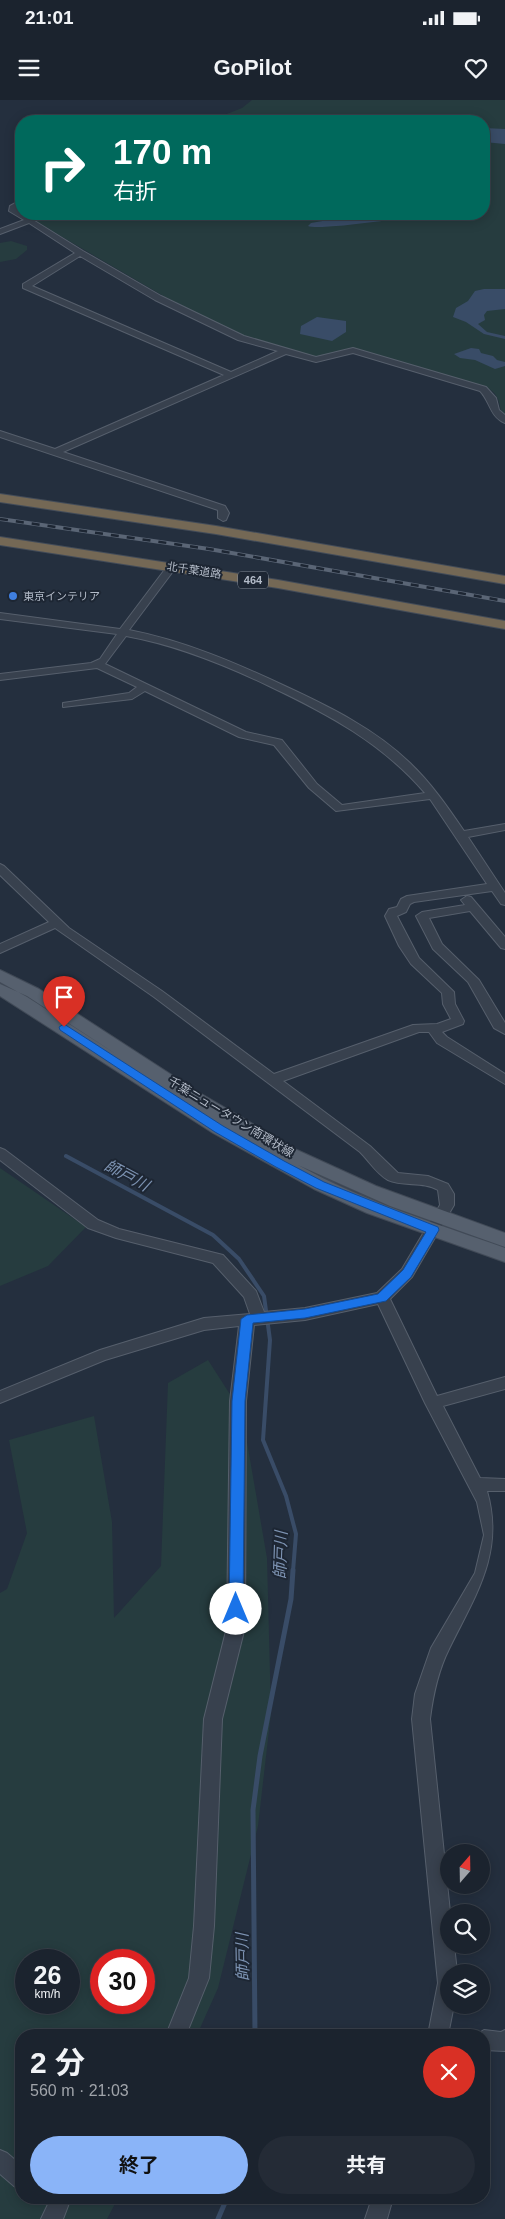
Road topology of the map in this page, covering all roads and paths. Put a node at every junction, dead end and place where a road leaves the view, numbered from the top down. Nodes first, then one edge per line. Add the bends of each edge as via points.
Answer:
1 (30, 220) joint
2 (0, 232) edge
3 (80, 253) junction
4 (284, 351) junction
5 (231, 375) junction
6 (505, 420) edge
7 (0, 434) edge
8 (56, 452) junction
9 (0, 487) edge
10 (0, 498) edge
11 (223, 518) junction
12 (0, 528) edge
13 (69, 538) dead end
14 (0, 541) edge
15 (176, 558) junction
16 (260, 567) dead end
17 (505, 567) edge
18 (289, 572) dead end
19 (505, 580) edge
20 (458, 602) dead end
21 (505, 611) edge
22 (0, 616) edge
23 (505, 625) edge
24 (123, 632) junction
25 (97, 664) junction
26 (0, 677) edge
27 (144, 687) junction
28 (66, 705) dead end
29 (433, 795) junction
30 (505, 827) edge
31 (460, 835) junction
32 (0, 868) edge
33 (494, 887) junction
34 (460, 892) junction
35 (505, 901) edge
36 (473, 907) junction
37 (56, 923) junction
38 (505, 945) edge
39 (0, 948) edge
40 (0, 975) edge
41 (0, 988) edge
42 (438, 1028) junction
43 (505, 1030) edge
44 (272, 1080) junction
45 (505, 1080) edge
46 (0, 1153) edge
47 (437, 1224) junction
48 (505, 1240) edge
49 (505, 1255) edge
50 (382, 1298) junction
51 (253, 1319) junction
52 (505, 1384) edge
53 (0, 1397) edge
54 (433, 1403) junction
55 (477, 1484) junction
56 (505, 1485) edge
57 (178, 2029) edge
58 (439, 2029) edge
59 (505, 2040) edge
60 (490, 2041) edge
61 (0, 2160) edge
62 (15, 2174) edge
63 (381, 2204) edge
64 (376, 2219) edge

1 - 2 street
1 - 3 street
3 - 4 street via 158,298 241,338
3 - 5 street via 26,286
4 - 5 street
4 - 6 street via 316,360 353,350 483,389 492,398 495,411
5 - 8 street
7 - 8 street
8 - 11 street via 222,508
9 - 11 highway
10 - 19 highway via 216,530
11 - 17 highway
12 - 13 highway
14 - 15 highway, 北千葉道路 / 464
15 - 23 highway, 北千葉道路 / 464 via 350,596
15 - 24 street
16 - 18 highway, 464
20 - 21 highway
22 - 24 street
24 - 25 street via 104,661
24 - 29 street via 210,655 328,711 385,748
25 - 26 street
25 - 27 street
27 - 28 street via 132,696
27 - 29 street via 243,735 278,742 313,786 340,809
29 - 31 street
30 - 31 street
31 - 33 street
32 - 37 street
33 - 34 street
33 - 35 street
34 - 36 street
34 - 42 street via 407,900 392,914 404,946 447,990 449,1004 458,1021
36 - 38 street
36 - 43 street via 422,916 436,946 473,980
37 - 39 street
37 - 44 street via 64,932 158,994
40 - 47 main road, 千葉ニュータウン南環状線 via 291,1154
41 - 47 main road, 千葉ニュータウン南環状線 via 219,1129 280,1164 320,1185
42 - 44 street via 418,1028
42 - 45 street via 435,1032 442,1040
44 - 47 street via 365,1149 392,1176 441,1186 448,1197 448,1205
46 - 51 street via 93,1224 218,1259 251,1295
47 - 48 main road, 千葉ニュータウン南環状線
47 - 49 main road, 千葉ニュータウン南環状線
47 - 50 street via 407,1273
50 - 51 street via 305,1314
50 - 54 street
51 - 53 street via 204,1324 109,1353
51 - 57 street via 238,1401 236,1627 213,1719 199,1978
52 - 54 street
54 - 55 street
55 - 56 street
55 - 58 street via 485,1502 492,1535 483,1574 440,1648 424,1694 421,1719 448,1983
59 - 60 street
61 - 62 street
63 - 64 street

